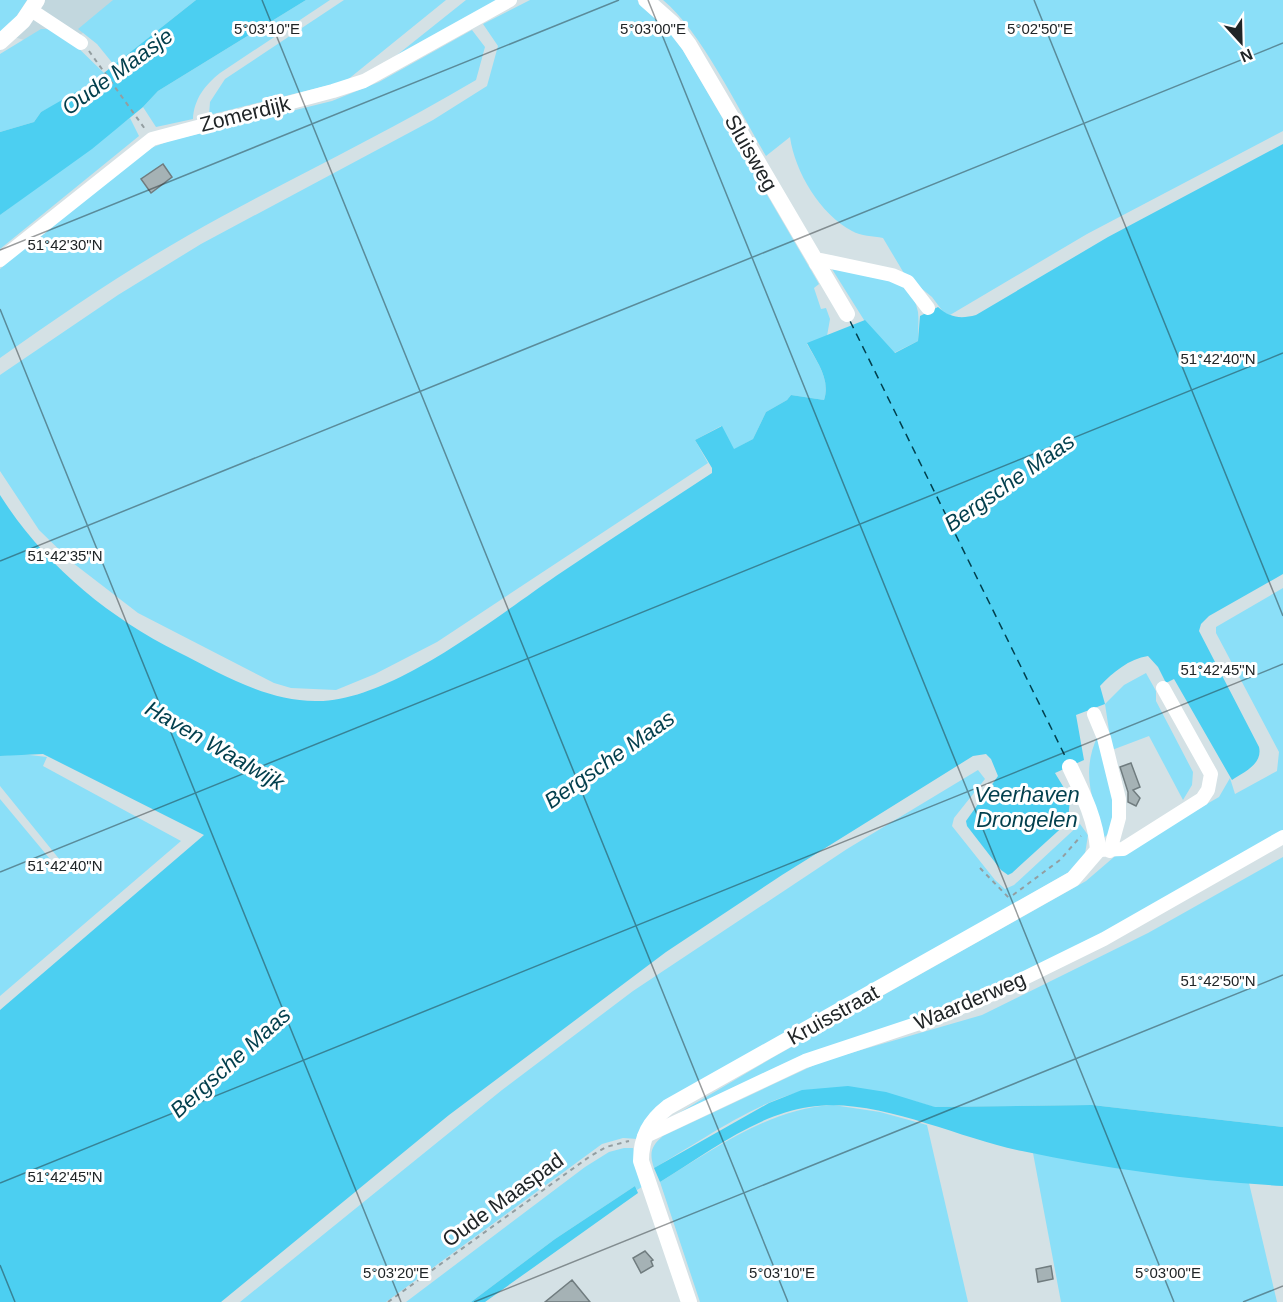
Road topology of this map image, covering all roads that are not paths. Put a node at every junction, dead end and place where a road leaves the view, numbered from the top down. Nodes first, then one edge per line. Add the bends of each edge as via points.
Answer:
1 (510, 0) edge
2 (646, 0) edge
3 (34, 5) edge
4 (0, 42) edge
5 (81, 43) dead end
6 (0, 260) edge
7 (816, 264) junction
8 (928, 308) dead end
9 (847, 314) dead end
10 (1164, 688) dead end
11 (1094, 714) dead end
12 (1070, 767) dead end
13 (1283, 837) edge
14 (1104, 850) junction
15 (644, 1137) junction
16 (689, 1302) edge

1 - 6 street, Zomerdijk via 364,81 152,139
2 - 7 street, Sluisweg via 689,45
3 - 4 street
3 - 5 street
7 - 8 street via 821,260 892,275 908,282
7 - 9 street, Sluisweg
10 - 14 street via 1211,774 1208,789 1202,799 1123,849
11 - 14 street, Kruisstraat via 1119,799 1119,818
12 - 14 street
13 - 15 street, Waarderweg via 1104,939 982,999 805,1061
14 - 15 street, Kruisstraat via 1059,888 668,1107 655,1118
15 - 16 street via 641,1161

